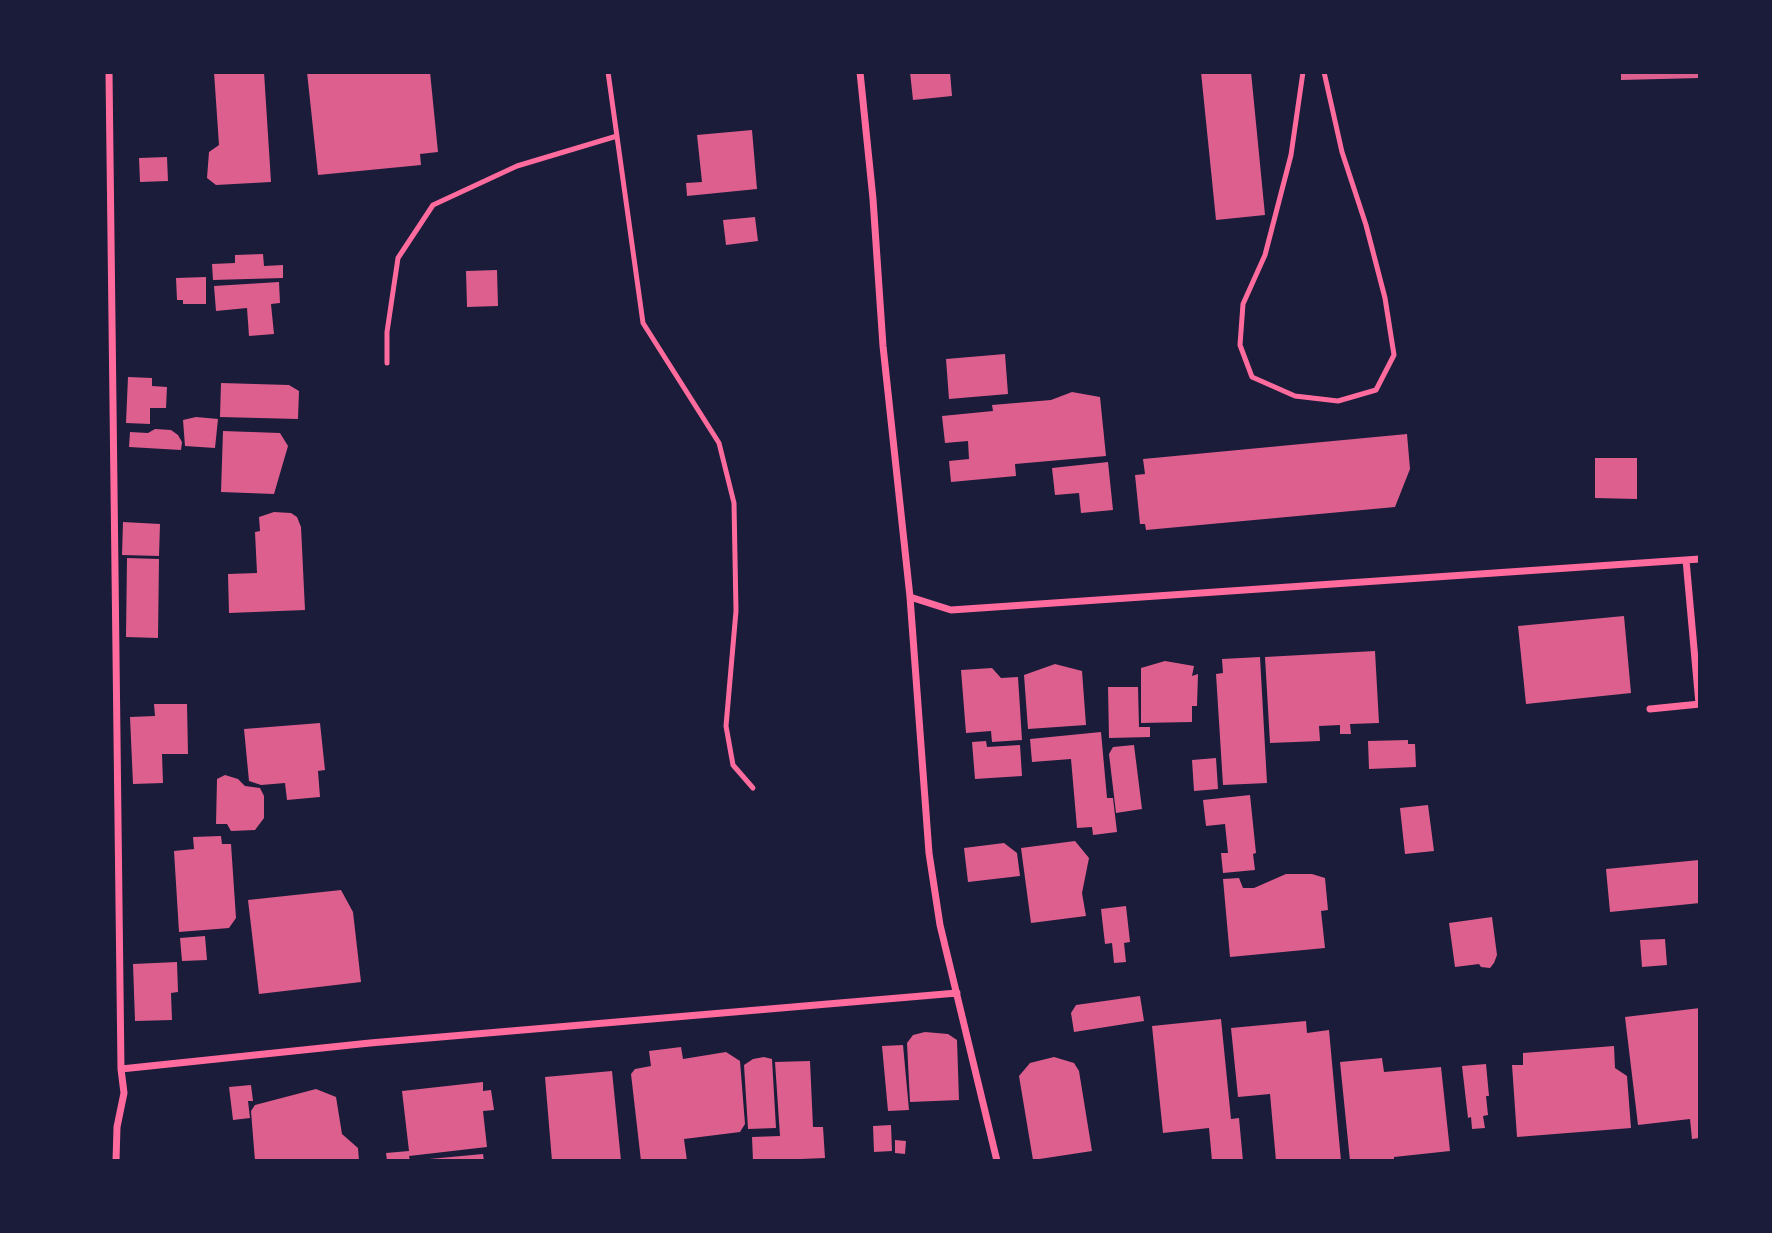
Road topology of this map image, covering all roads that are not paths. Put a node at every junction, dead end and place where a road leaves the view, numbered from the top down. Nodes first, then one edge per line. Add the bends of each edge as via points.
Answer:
1 (109, 72) edge
2 (608, 72) edge
3 (860, 72) edge
4 (1303, 72) edge
5 (1324, 72) edge
6 (617, 136) junction
7 (387, 363) dead end
8 (1700, 559) edge
9 (1686, 560) junction
10 (909, 597) junction
11 (1700, 704) edge
12 (1650, 709) dead end
13 (753, 788) dead end
14 (957, 993) junction
15 (121, 1069) junction
16 (116, 1161) edge
17 (997, 1161) edge

1 - 15 street
2 - 6 lane
3 - 10 street
4 - 5 lane via 1291,155 1265,255 1243,304 1240,345 1252,377 1295,396 1338,401 1376,390 1394,355 1385,298
6 - 7 lane via 517,166 433,205 398,258
6 - 13 lane via 643,323 719,443 734,503 736,611 726,726 733,765
8 - 9 street
9 - 10 street via 951,610
9 - 11 street
10 - 14 street via 929,853
11 - 12 street
14 - 15 street
14 - 17 street
15 - 16 street via 124,1093

